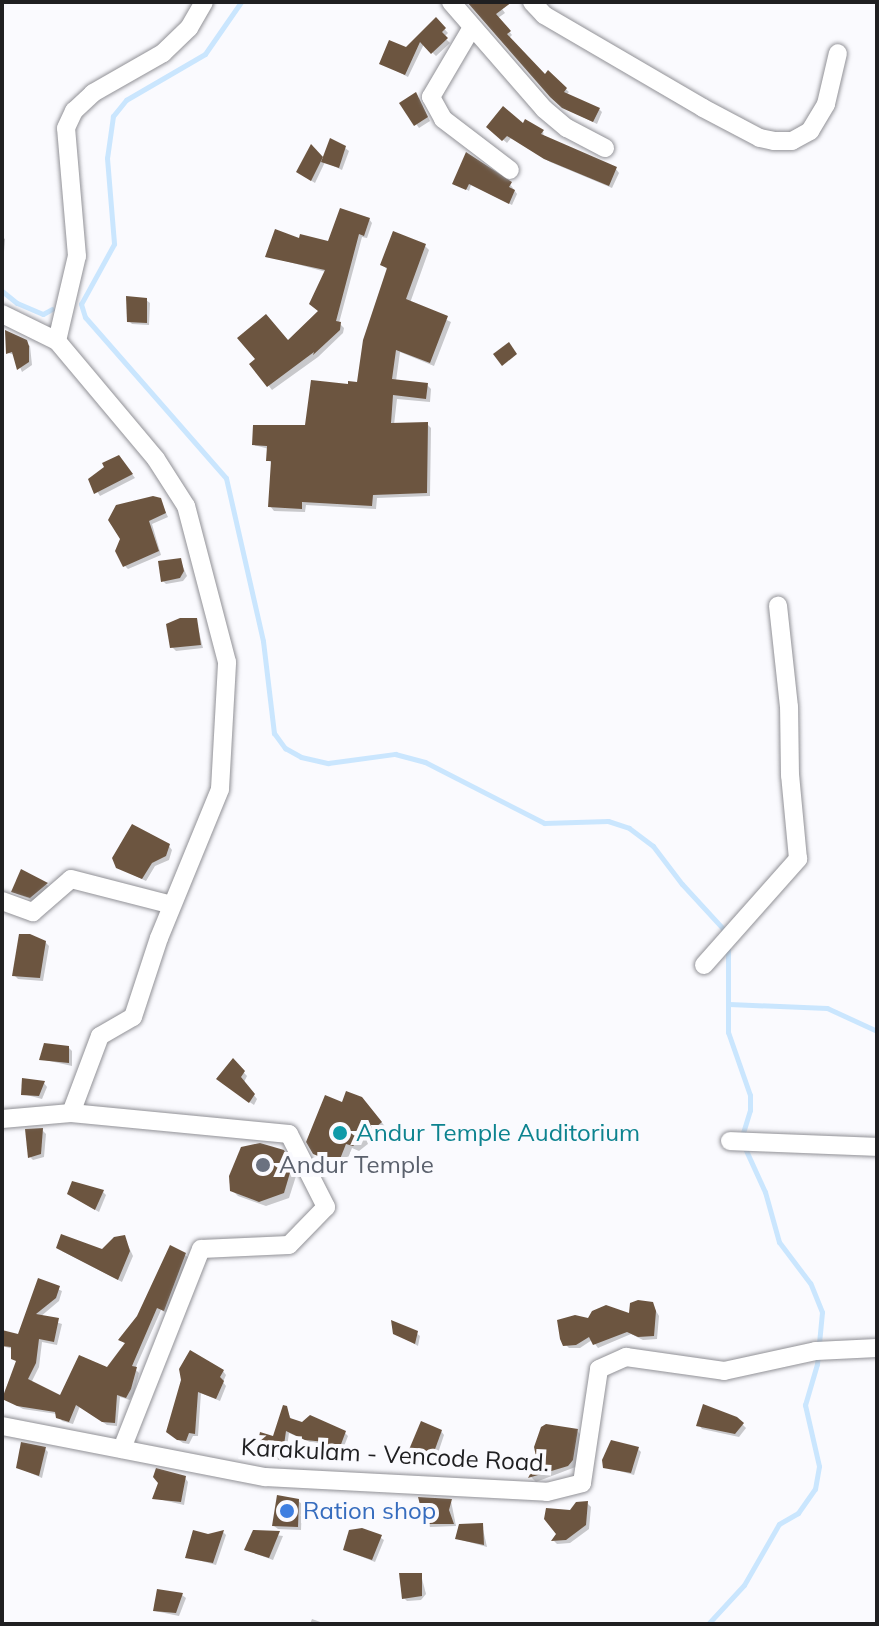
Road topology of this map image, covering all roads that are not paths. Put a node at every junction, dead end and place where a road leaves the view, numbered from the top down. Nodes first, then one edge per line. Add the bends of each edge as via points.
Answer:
1 (204, 2) edge
2 (451, 2) edge
3 (532, 2) edge
4 (471, 29) junction
5 (838, 53) dead end
6 (605, 148) dead end
7 (510, 170) dead end
8 (2, 314) edge
9 (57, 341) junction
10 (778, 606) dead end
11 (2, 901) edge
12 (172, 905) junction
13 (704, 965) dead end
14 (71, 1113) junction
15 (2, 1119) edge
16 (730, 1141) dead end
17 (877, 1147) edge
18 (877, 1348) edge
19 (2, 1426) edge
20 (122, 1449) junction

1 - 9 street via 189,28 163,53 93,93 74,111 66,128 77,256
2 - 4 street
3 - 5 street via 544,15 703,108 774,141 799,138 818,120 833,85
4 - 6 street via 544,109
4 - 7 street via 431,97 443,119
8 - 9 street
9 - 12 street via 156,459 186,506 227,662 220,789
10 - 13 street via 798,859
11 - 12 street via 33,912 71,879
12 - 14 street via 133,1017 100,1036
14 - 15 street
14 - 20 street via 289,1134 326,1207 289,1245 201,1249
16 - 17 street
18 - 20 street, Karakulam - Vencode Road. via 820,1350 724,1371 626,1357 599,1369 582,1483 547,1492 265,1477
19 - 20 street, Karakulam - Vencode Road.

